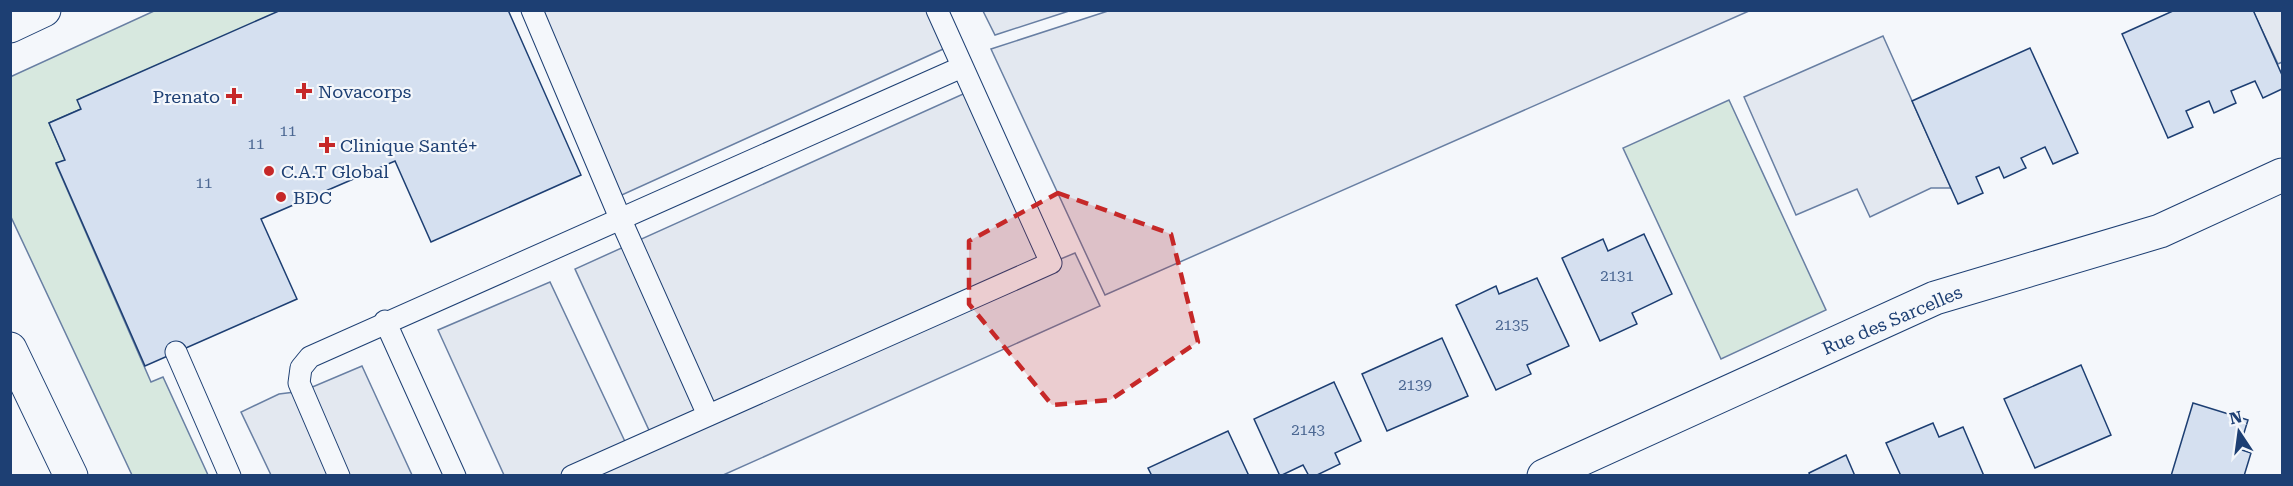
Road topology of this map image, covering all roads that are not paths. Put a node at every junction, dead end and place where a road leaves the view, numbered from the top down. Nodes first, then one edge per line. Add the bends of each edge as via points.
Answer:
1 (44, 10) edge
2 (532, 10) edge
3 (937, 10) edge
4 (10, 26) edge
5 (962, 67) junction
6 (2282, 176) edge
7 (620, 218) junction
8 (385, 321) junction
9 (10, 349) edge
10 (176, 352) dead end
11 (708, 415) junction
12 (70, 476) edge
13 (230, 476) edge
14 (339, 476) edge
15 (456, 476) edge
16 (572, 476) edge
17 (1544, 476) edge

1 - 4 street
2 - 7 lane
3 - 5 lane
5 - 7 lane
5 - 11 lane via 1051,263
6 - 17 street, Rue des Sarcelles via 2160,231 1935,298
7 - 8 lane
7 - 11 lane
8 - 14 lane via 324,349 301,368 299,383
8 - 15 lane
9 - 12 street
10 - 13 lane
11 - 16 lane

